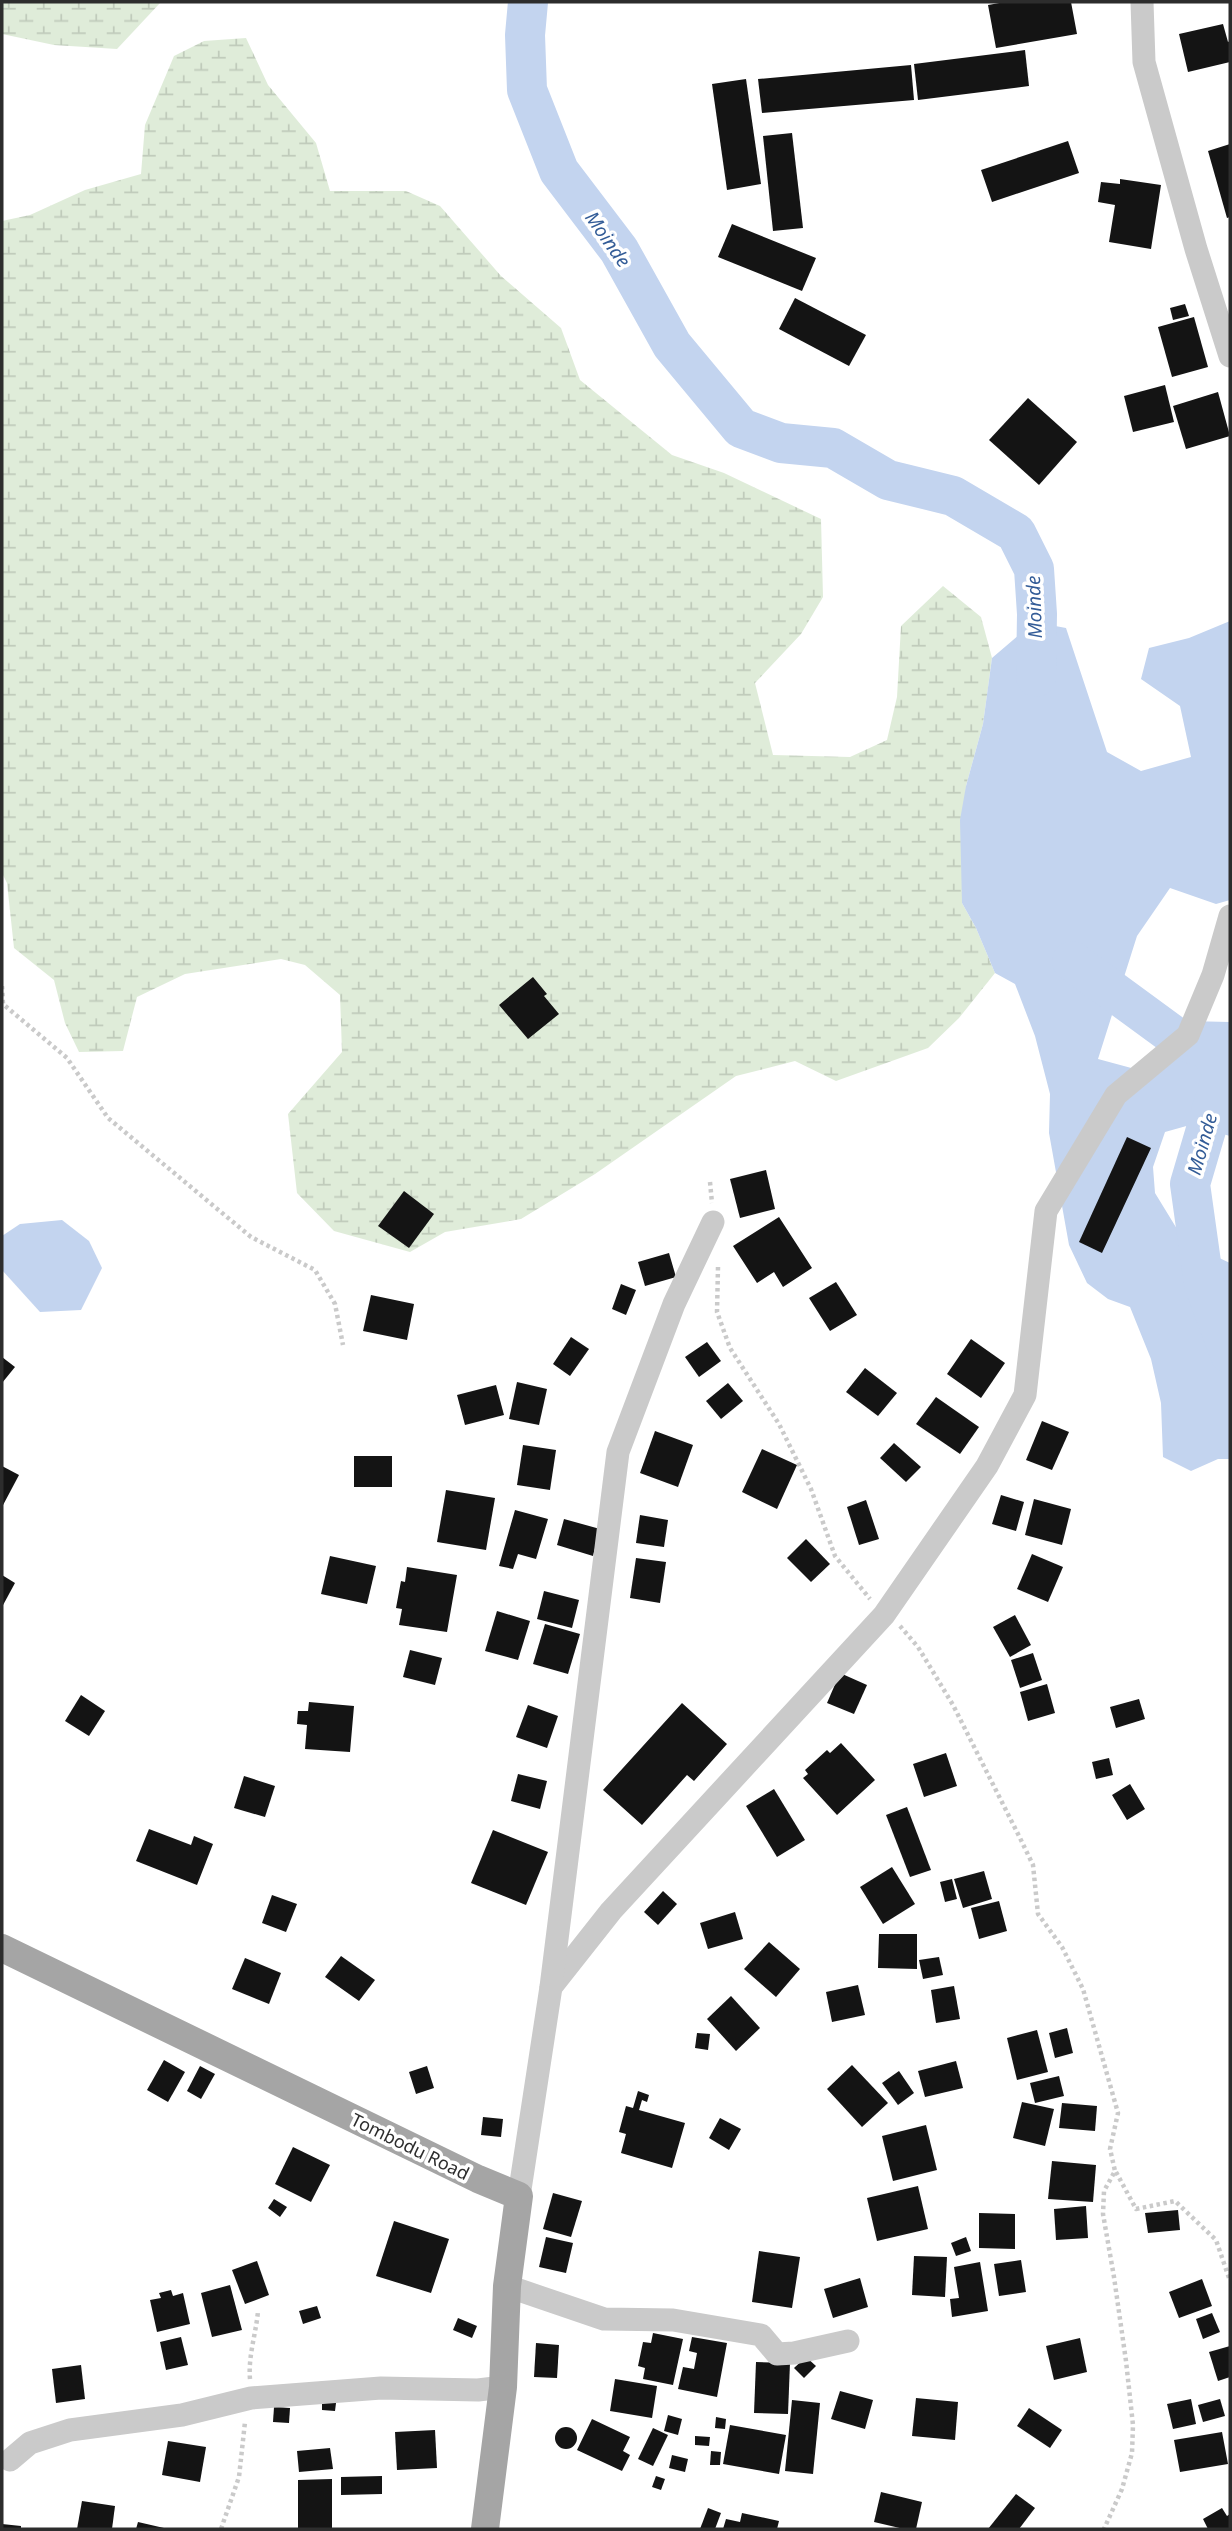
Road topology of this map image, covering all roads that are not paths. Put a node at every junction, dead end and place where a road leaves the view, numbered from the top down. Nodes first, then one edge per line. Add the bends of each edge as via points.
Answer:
1 (1142, 2) edge
2 (1230, 356) edge
3 (1230, 916) edge
4 (713, 1222) road end
5 (2, 1948) edge
6 (551, 1987) junction
7 (519, 2196) junction
8 (507, 2286) junction
9 (848, 2341) dead end
10 (503, 2387) junction
11 (10, 2460) dead end
12 (485, 2529) edge

1 - 2 street via 1144,62
3 - 6 street via 1213,975 1188,1035 1116,1095 1046,1211 1025,1395 986,1466 884,1615 611,1911
4 - 6 street via 674,1304 618,1452
5 - 7 main road, Tombodu Road
6 - 7 street
7 - 8 main road
8 - 9 street via 604,2319 673,2320 761,2334 777,2354
8 - 10 main road
10 - 11 street via 380,2388 251,2398 183,2415 71,2430 30,2444
10 - 12 main road

